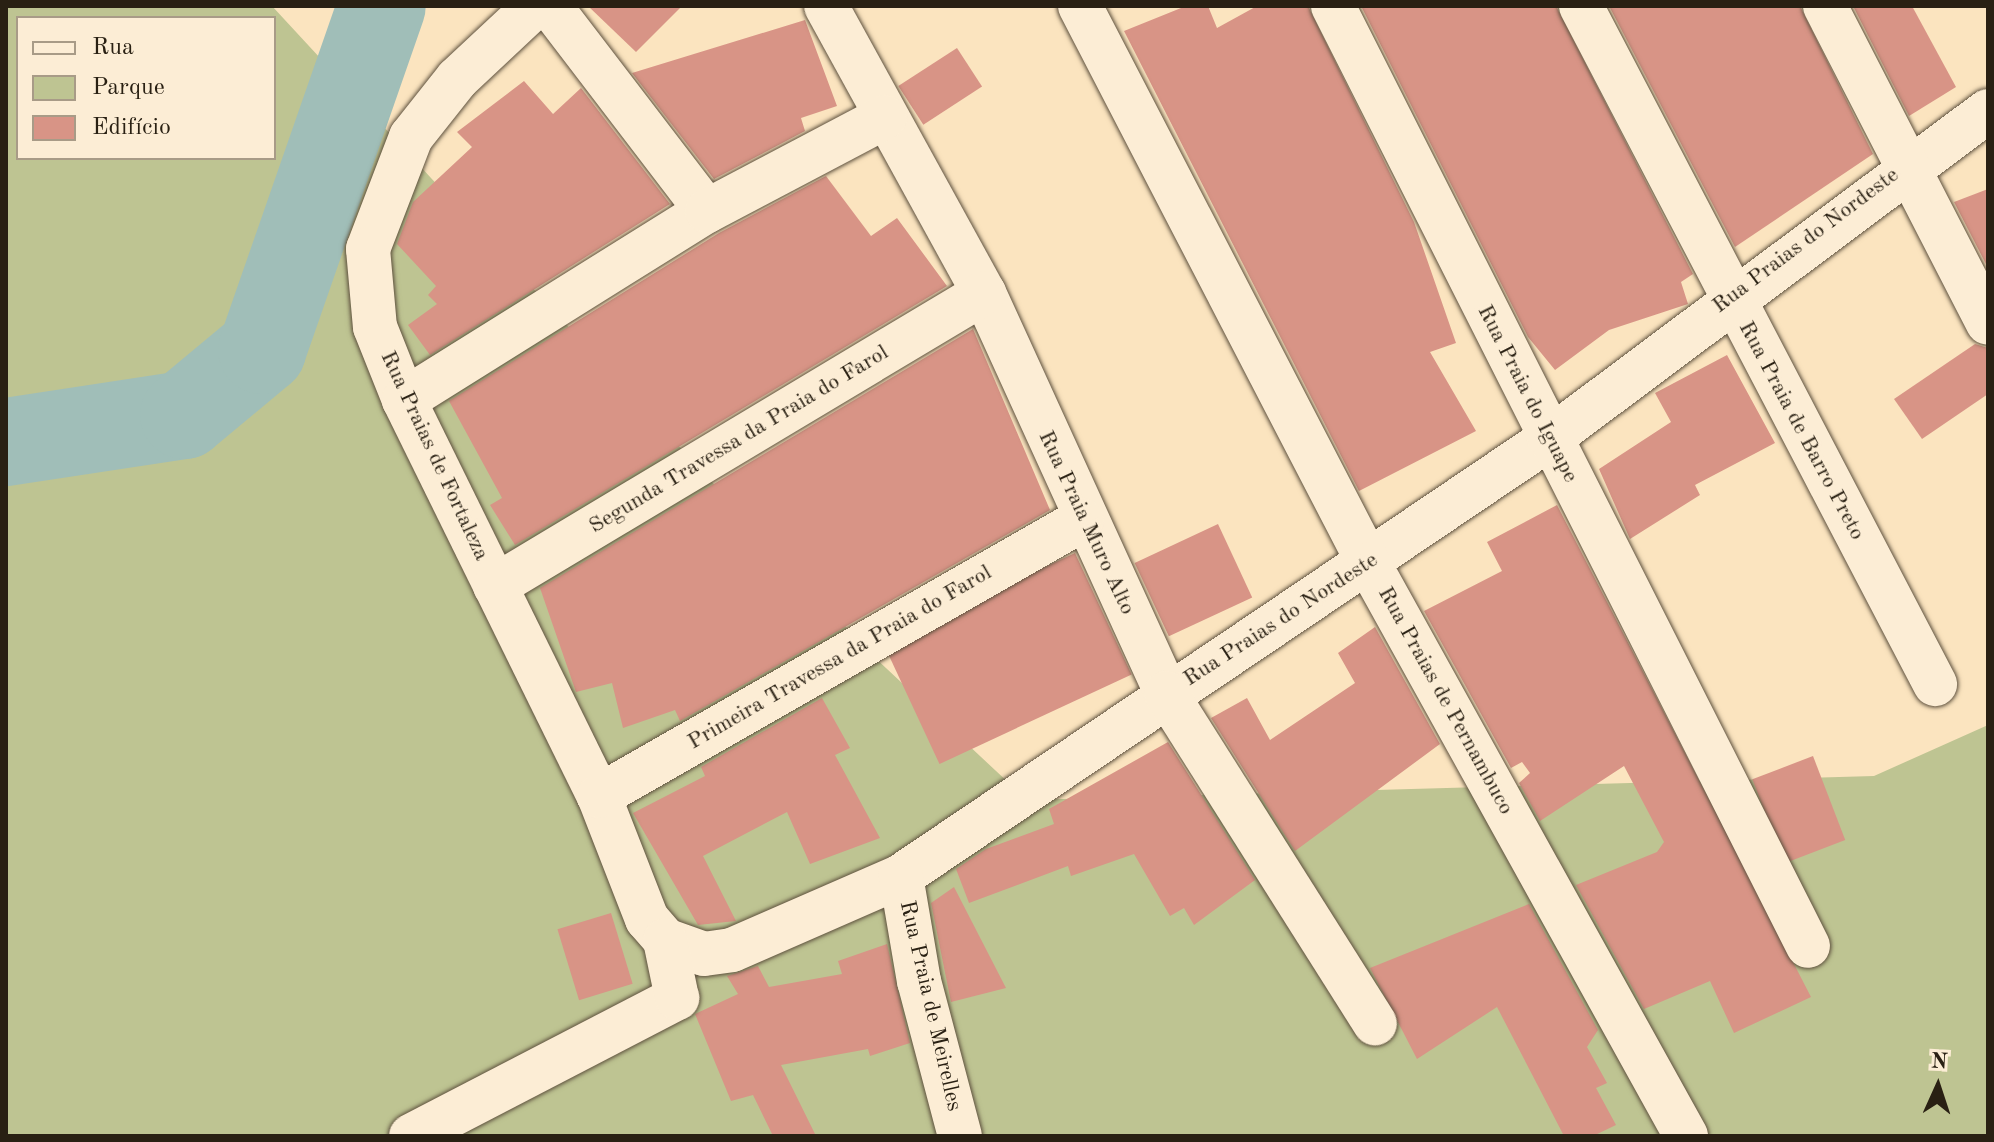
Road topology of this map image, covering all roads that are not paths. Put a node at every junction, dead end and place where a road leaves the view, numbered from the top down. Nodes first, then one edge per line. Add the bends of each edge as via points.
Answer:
1 (535, 6) edge
2 (550, 6) edge
3 (826, 6) edge
4 (1080, 6) edge
5 (1333, 6) edge
6 (1581, 6) edge
7 (1825, 6) edge
8 (1988, 111) edge
9 (885, 117) junction
10 (1910, 164) junction
11 (707, 211) junction
12 (984, 293) junction
13 (1731, 297) junction
14 (1988, 323) edge
15 (404, 400) junction
16 (1549, 439) junction
17 (1082, 520) junction
18 (1369, 564) junction
19 (495, 586) junction
20 (1935, 684) dead end
21 (1166, 693) junction
22 (599, 796) junction
23 (901, 876) junction
24 (665, 940) junction
25 (1808, 946) dead end
26 (1375, 1024) dead end
27 (411, 1136) edge
28 (960, 1136) edge
29 (1686, 1136) edge

1 - 15 street, Rua Praias de Fortaleza via 457,79 411,137 379,205 369,281 375,327
2 - 11 street
3 - 9 street, Rua Praia Muro Alto
4 - 18 street, Rua Praias de Pernambuco
5 - 16 street, Rua Praia do Iguape
6 - 13 street, Rua Praia de Barro Preto
7 - 10 street
8 - 10 street, Rua Praias do Nordeste
9 - 11 street
9 - 12 street, Rua Praia Muro Alto
10 - 13 street, Rua Praias do Nordeste
10 - 14 street
11 - 15 street
12 - 17 street, Rua Praia Muro Alto
12 - 19 street, Segunda Travessa da Praia do Farol
13 - 16 street, Rua Praias do Nordeste
13 - 20 street, Rua Praia de Barro Preto
15 - 19 street, Rua Praias de Fortaleza
16 - 18 street, Rua Praias do Nordeste
16 - 25 street, Rua Praia do Iguape
17 - 21 street, Rua Praia Muro Alto
17 - 22 street, Primeira Travessa da Praia do Farol
18 - 21 street, Rua Praias do Nordeste
18 - 29 street, Rua Praias de Pernambuco
19 - 22 street, Rua Praias de Fortaleza
21 - 23 street, Rua Praias do Nordeste
21 - 26 street, Rua Praia Muro Alto
22 - 24 street via 647,919
23 - 24 street, Rua Praias do Nordeste via 732,950 683,951
23 - 28 street, Rua Praia de Meirelles via 919,981
24 - 27 street via 677,998

